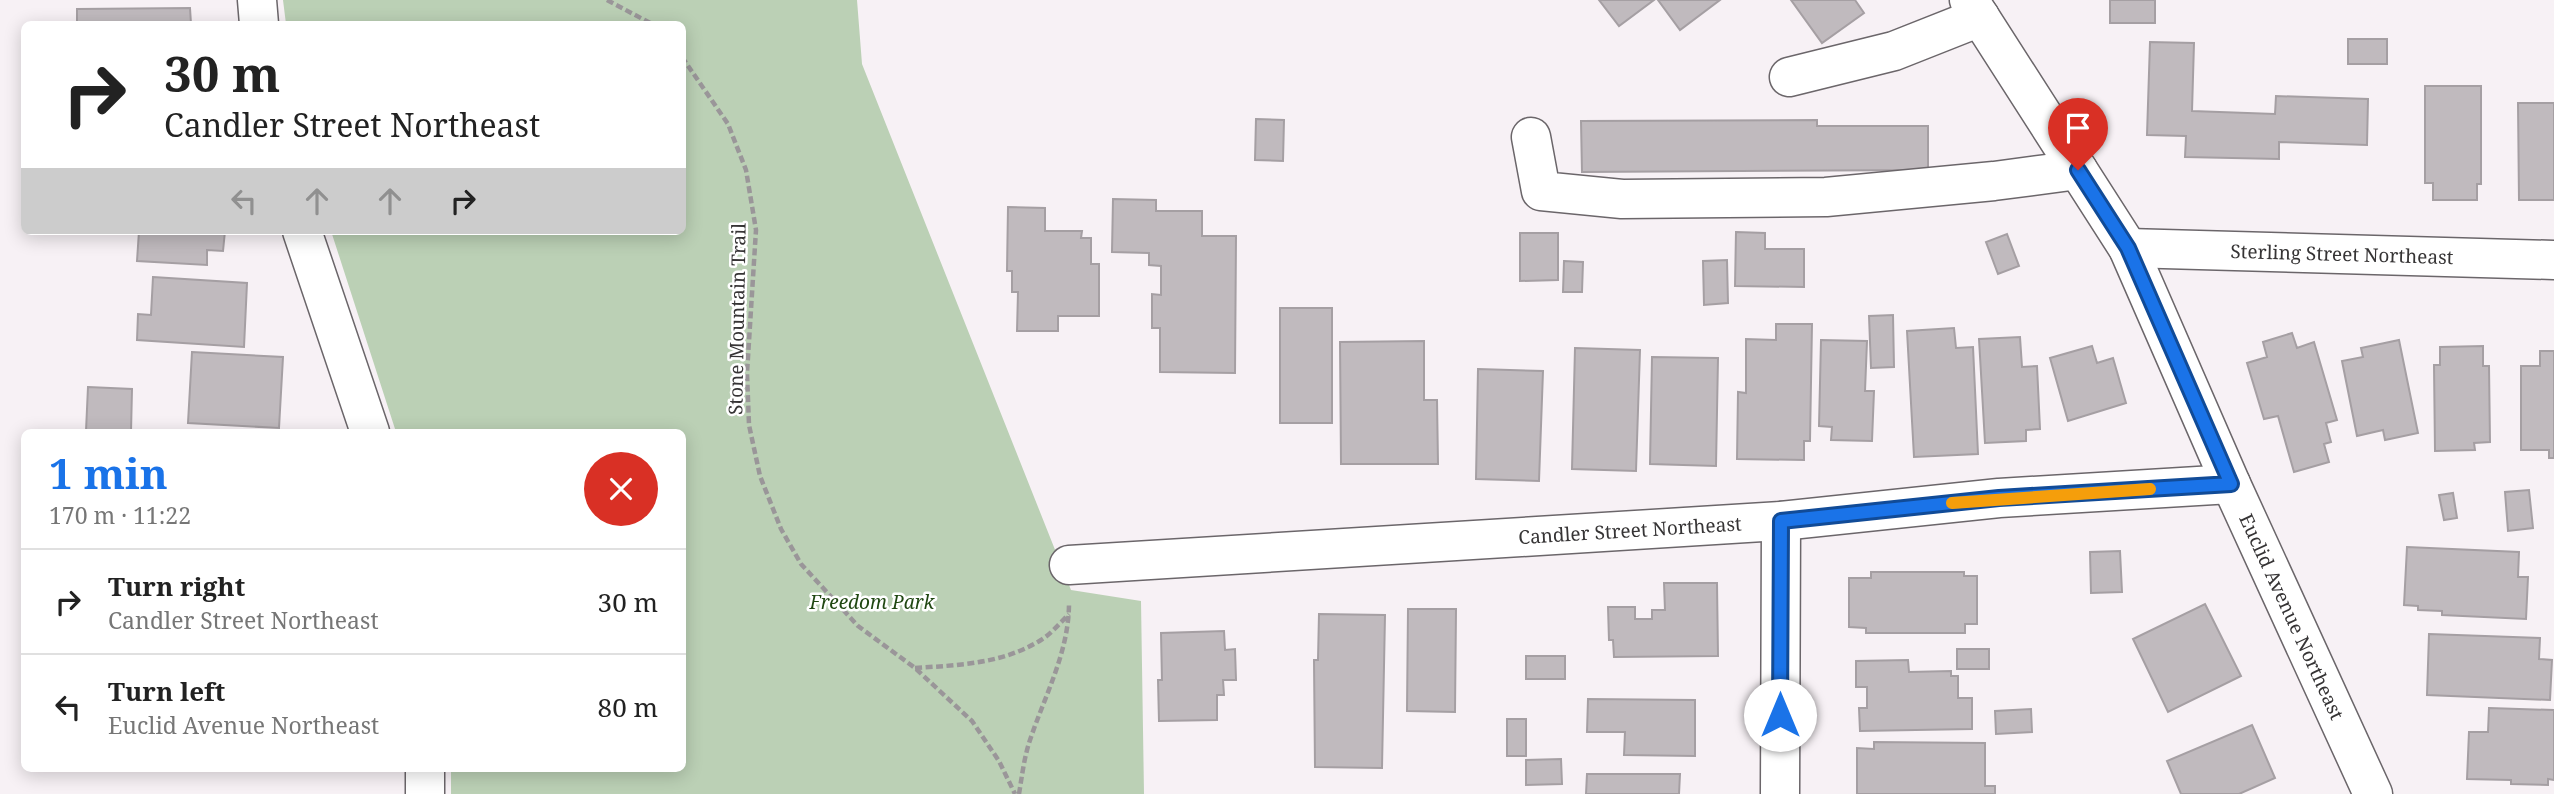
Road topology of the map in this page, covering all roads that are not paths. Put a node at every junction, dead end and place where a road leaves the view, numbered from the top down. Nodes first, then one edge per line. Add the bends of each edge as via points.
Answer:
1 (257, 0) edge
2 (1975, 9) edge
3 (259, 21) edge
4 (1789, 77) dead end
5 (1531, 137) dead end
6 (2078, 170) junction
7 (303, 235) edge
8 (2128, 248) junction
9 (2554, 260) edge
10 (369, 429) edge
11 (2231, 484) junction
12 (1781, 521) junction
13 (1069, 565) road end
14 (425, 772) edge
15 (425, 794) edge
16 (1780, 794) edge
17 (2373, 794) edge

1 - 3 street
2 - 4 street via 1894,51
2 - 6 street, Euclid Avenue Northeast
5 - 6 street via 1541,191 1622,199 1826,197
6 - 8 street, Euclid Avenue Northeast
7 - 10 street
8 - 9 street, Sterling Street Northeast
8 - 11 street, Euclid Avenue Northeast
11 - 12 street, Candler Street Northeast via 1999,498
11 - 17 street, Euclid Avenue Northeast
12 - 13 street, Candler Street Northeast
12 - 16 street
14 - 15 street

